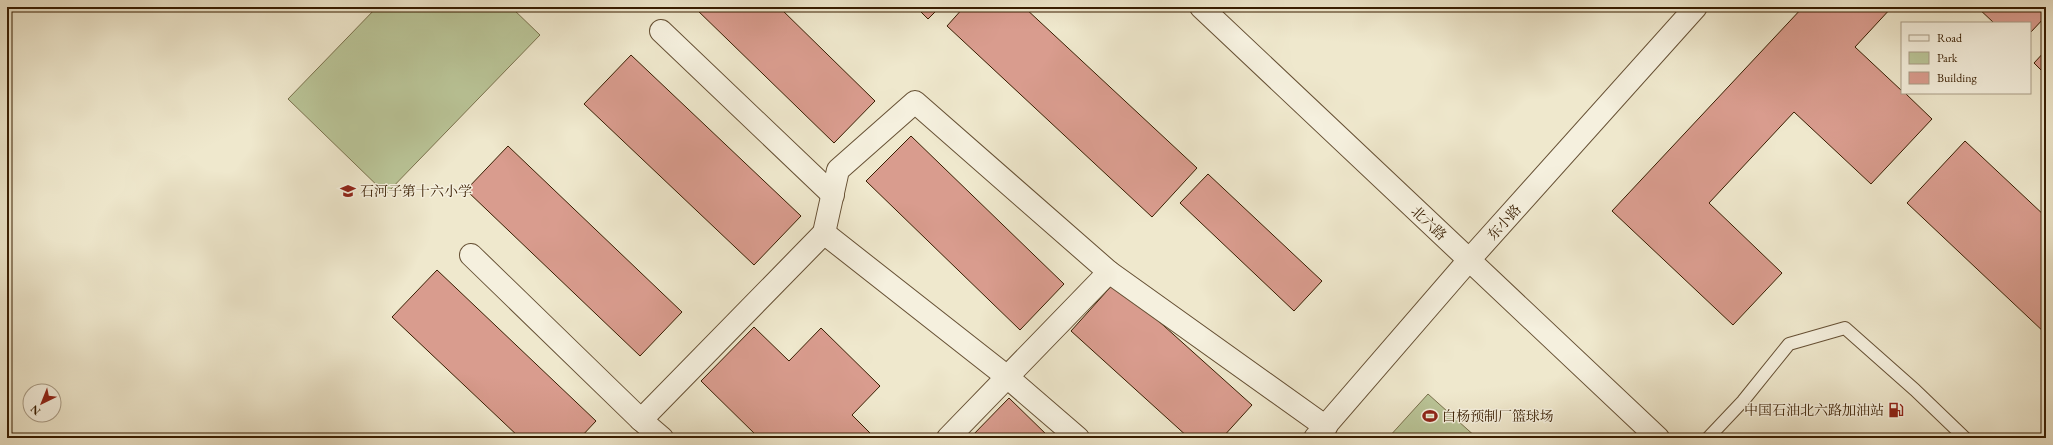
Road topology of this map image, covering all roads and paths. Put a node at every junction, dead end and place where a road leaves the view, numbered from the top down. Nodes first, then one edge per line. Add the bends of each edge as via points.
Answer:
1 (1201, 7) edge
2 (1696, 7) edge
3 (661, 32) dead end
4 (833, 195) junction
5 (824, 233) junction
6 (472, 255) dead end
7 (1469, 260) junction
8 (1109, 272) junction
9 (1006, 376) junction
10 (641, 420) junction
11 (1320, 432) edge
12 (662, 438) edge
13 (948, 438) edge
14 (1078, 438) edge
15 (1658, 438) edge
16 (1708, 438) edge
17 (1965, 438) edge

1 - 7 street, 北六路
2 - 7 street, 东小路
3 - 4 street
4 - 5 street
4 - 8 street via 838,170 915,102
5 - 9 street
5 - 10 street
6 - 10 street
7 - 11 street, 东小路
7 - 15 street, 北六路
8 - 9 street
8 - 11 street
9 - 13 street
9 - 14 street
10 - 12 street
16 - 17 lane via 1743,401 1789,344 1845,328

